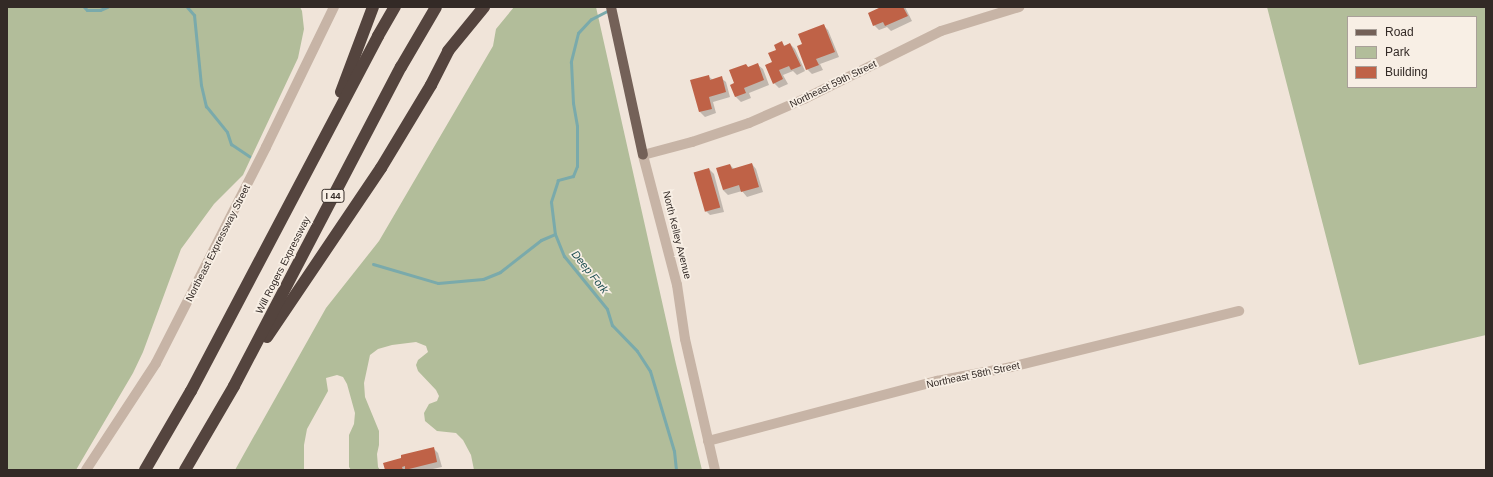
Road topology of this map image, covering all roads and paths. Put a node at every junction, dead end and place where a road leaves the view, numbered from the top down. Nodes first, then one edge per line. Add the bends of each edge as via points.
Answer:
1 (334, 7) edge
2 (373, 7) edge
3 (395, 7) edge
4 (436, 7) edge
5 (484, 7) edge
6 (611, 7) edge
7 (1020, 7) edge
8 (323, 140) junction
9 (644, 155) junction
10 (1239, 311) dead end
11 (234, 386) junction
12 (708, 441) junction
13 (86, 470) edge
14 (145, 470) edge
15 (185, 470) edge
16 (715, 470) edge

1 - 13 street, Northeast Expressway Street via 156,364
2 - 8 highway
3 - 8 highway
4 - 11 highway, Will Rogers Expressway / I 44 via 397,74
5 - 11 highway via 448,50 431,85 381,168
6 - 9 main road, North Kelley Avenue
7 - 9 street, Northeast 59th Street via 941,31 804,99 749,123
8 - 14 highway via 191,391
9 - 12 street, North Kelley Avenue via 677,285 685,339
10 - 12 street, Northeast 58th Street via 1011,367 937,381
11 - 15 highway, Will Rogers Expressway
12 - 16 street, North Kelley Avenue

